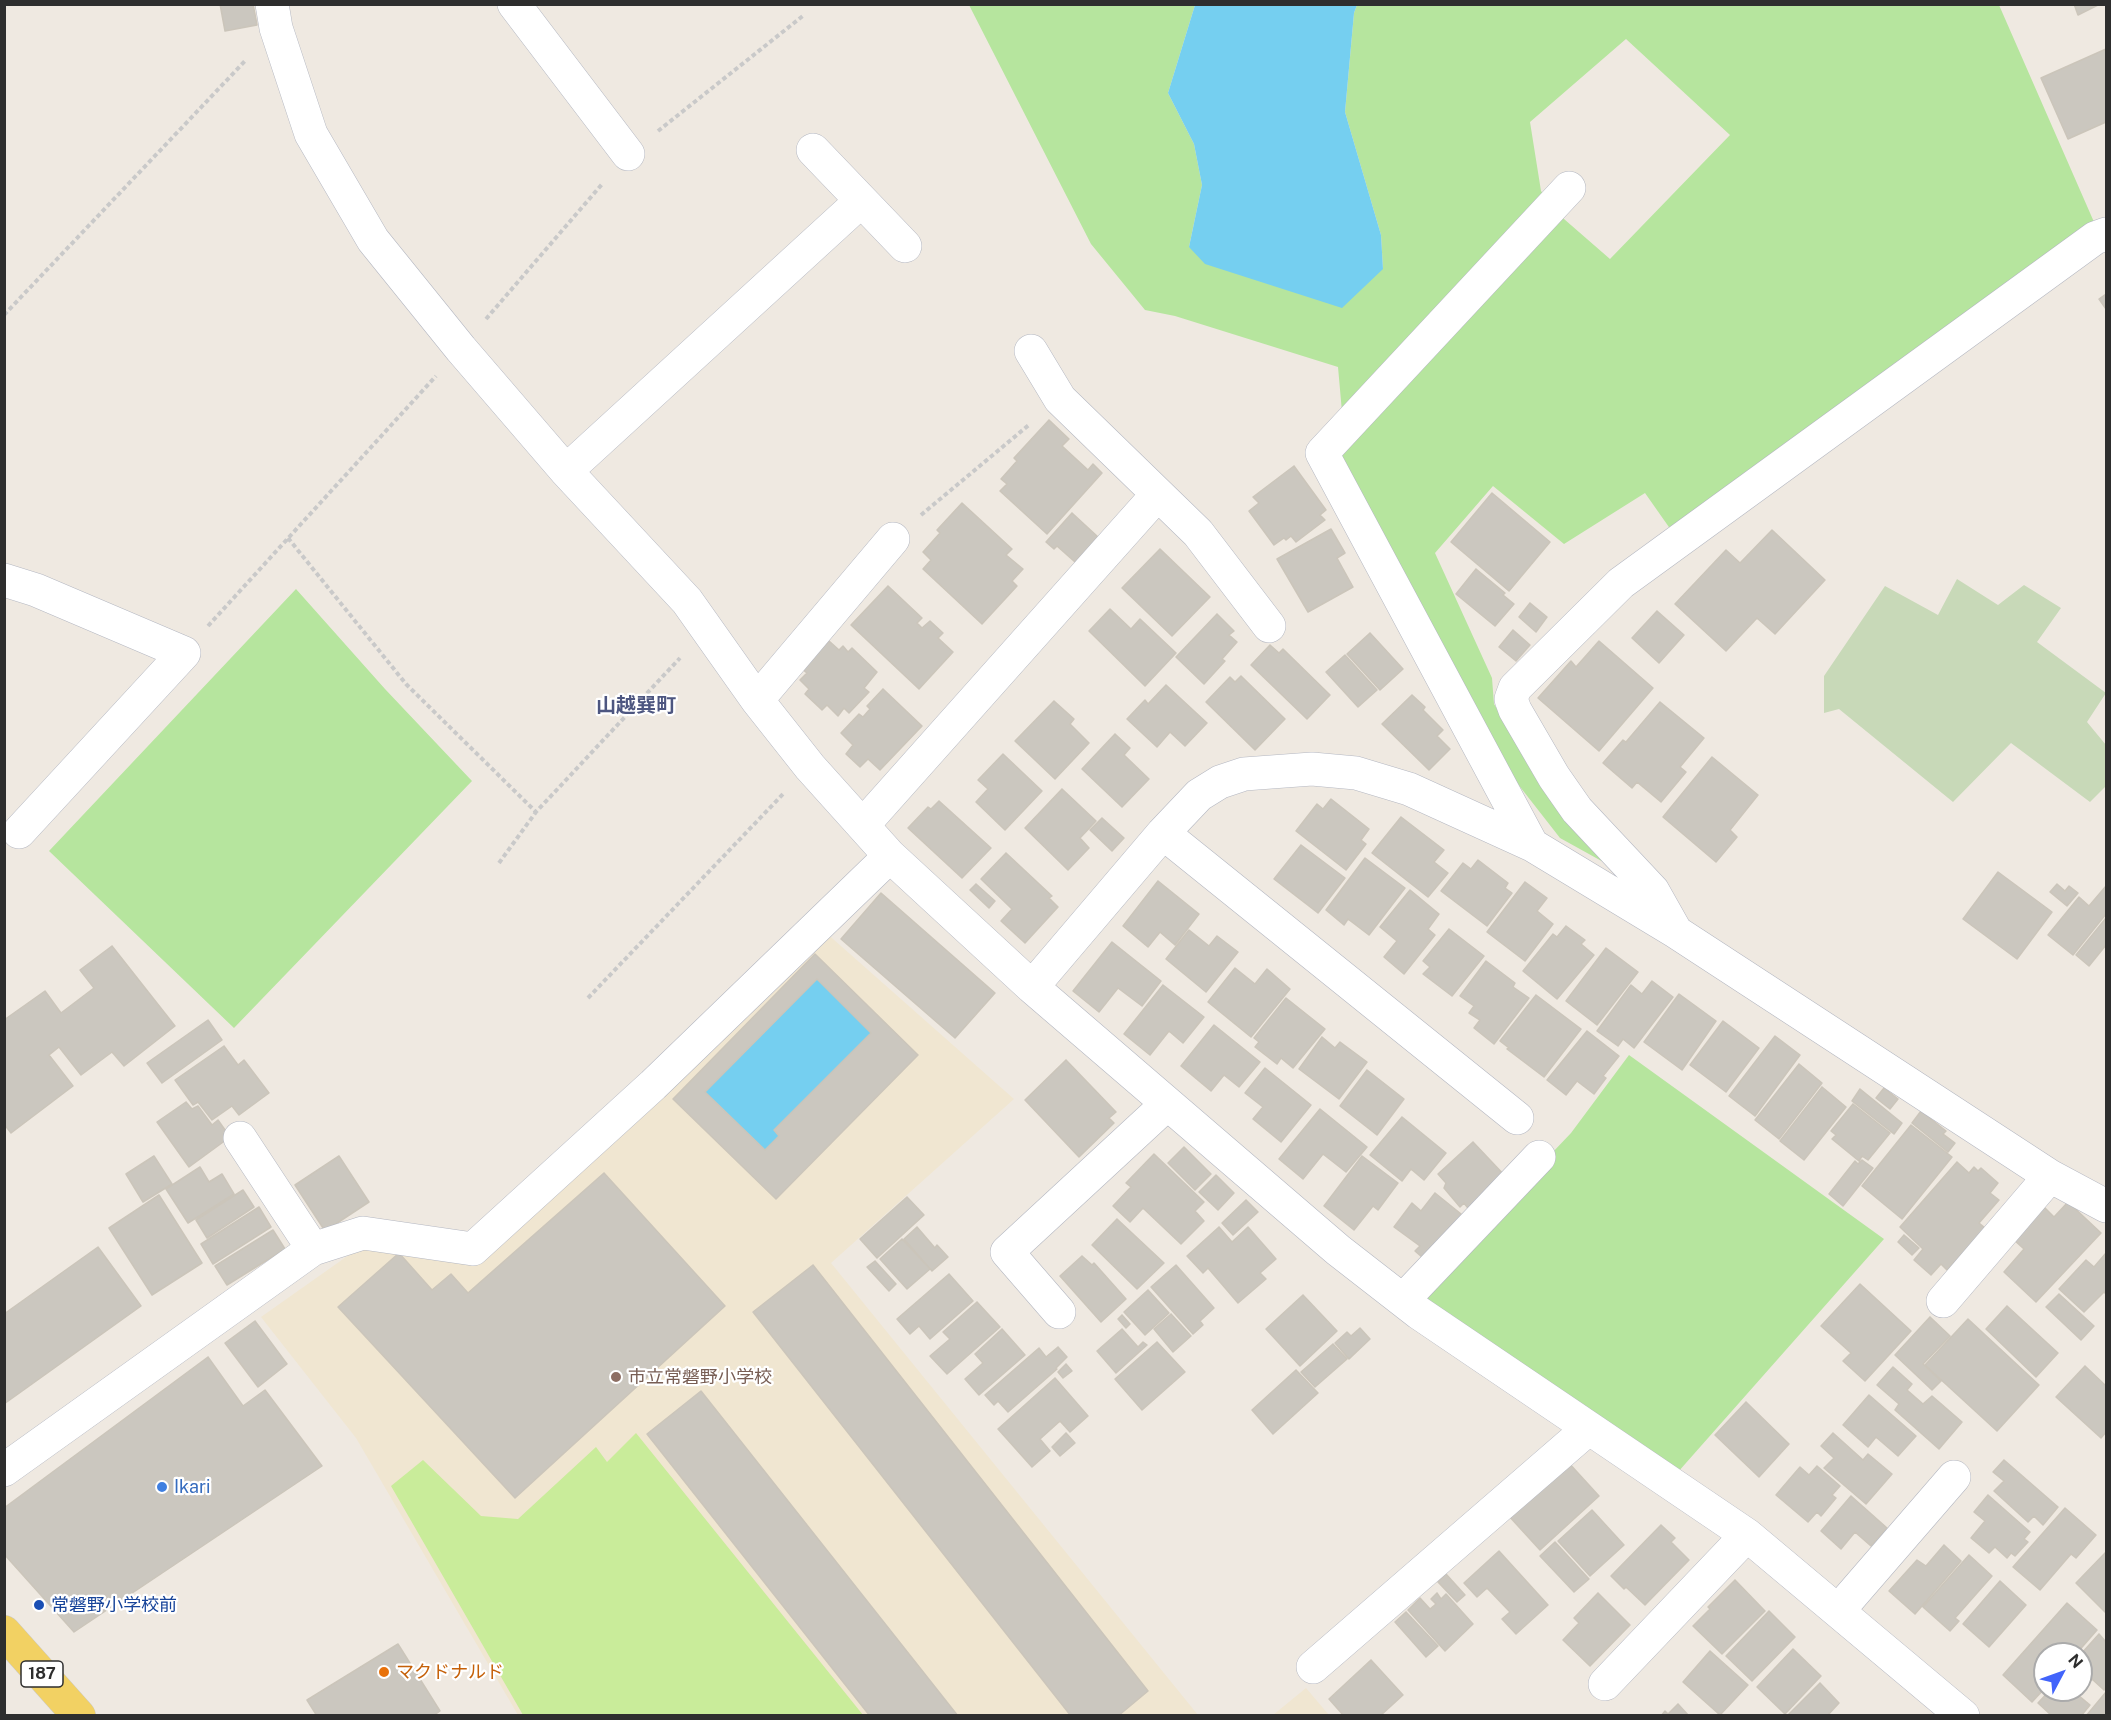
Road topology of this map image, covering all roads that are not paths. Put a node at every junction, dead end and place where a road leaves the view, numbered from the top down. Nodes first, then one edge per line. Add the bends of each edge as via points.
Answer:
1 (514, 4) edge
2 (274, 16) edge
3 (813, 150) dead end
4 (628, 154) dead end
5 (1569, 188) dead end
6 (861, 201) junction
7 (2106, 234) edge
8 (904, 246) dead end
9 (1031, 351) dead end
10 (566, 471) junction
11 (1157, 495) junction
12 (893, 539) road end
13 (4, 580) edge
14 (1269, 626) dead end
15 (757, 700) junction
16 (863, 825) junction
17 (19, 832) dead end
18 (1164, 833) junction
19 (1532, 845) junction
20 (890, 856) junction
21 (1676, 932) junction
22 (1032, 987) junction
23 (1167, 1104) junction
24 (1517, 1118) dead end
25 (240, 1138) dead end
26 (1539, 1157) dead end
27 (2050, 1176) junction
28 (2106, 1206) edge
29 (313, 1249) junction
30 (1403, 1300) junction
31 (1943, 1301) dead end
32 (1059, 1312) dead end
33 (1588, 1429) junction
34 (4, 1470) edge
35 (1954, 1478) dead end
36 (1747, 1535) junction
37 (1838, 1611) junction
38 (4, 1632) edge
39 (1313, 1667) dead end
40 (1605, 1684) dead end
41 (80, 1716) edge
42 (1963, 1716) edge

1 - 4 street
2 - 10 street via 311,134 373,240
3 - 6 street
5 - 19 street via 1322,453
6 - 8 street
6 - 10 street
7 - 21 street via 2085,245 1621,583 1515,688 1511,699 1515,710 1554,777 1577,810 1653,891
9 - 11 street via 1060,399
10 - 15 street via 687,601
11 - 14 street via 1198,533
11 - 16 street
12 - 15 street
13 - 17 street via 184,653
15 - 16 street
16 - 20 street
18 - 19 street via 1199,795 1220,782 1244,774 1312,769 1356,773 1409,789
18 - 22 street
18 - 24 street
19 - 21 street
20 - 22 street
20 - 29 street via 653,1085 473,1249 363,1233
21 - 27 street
22 - 23 street
23 - 30 street via 1338,1250
23 - 32 street via 1007,1252
25 - 29 street
26 - 30 street
27 - 28 street
27 - 31 street
29 - 34 street
30 - 33 street
33 - 36 street
33 - 39 street
35 - 37 street
36 - 37 street
36 - 40 street
37 - 42 street
38 - 41 main road, 187

